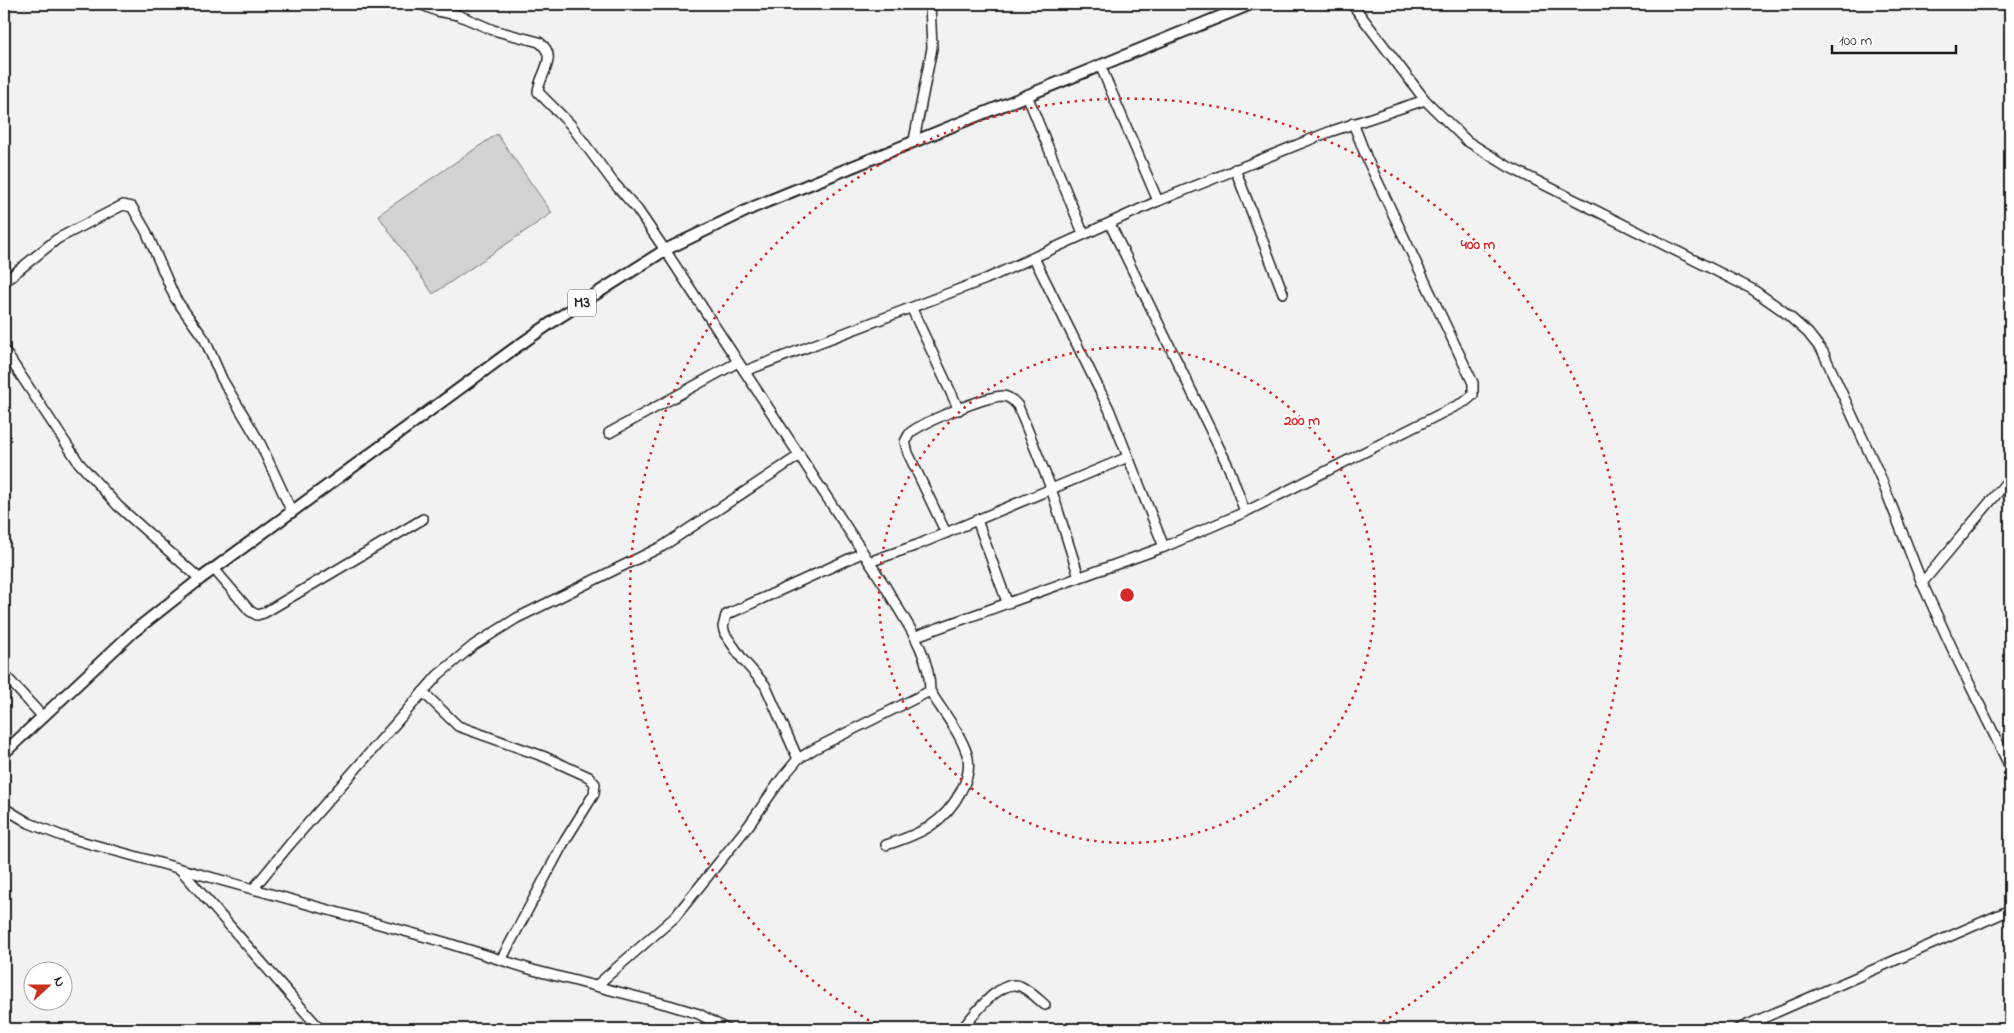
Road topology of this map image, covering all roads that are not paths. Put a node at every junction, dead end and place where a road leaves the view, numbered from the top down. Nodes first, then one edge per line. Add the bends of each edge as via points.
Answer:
1 (420, 4) edge
2 (930, 4) edge
3 (1251, 4) edge
4 (1352, 4) edge
5 (1100, 65) junction
6 (1027, 95) junction
7 (1425, 100) junction
8 (1353, 123) junction
9 (914, 140) junction
10 (1235, 169) junction
11 (1158, 201) junction
12 (1110, 224) junction
13 (1084, 234) junction
14 (666, 250) junction
15 (1034, 258) junction
16 (4, 282) edge
17 (1283, 292) dead end
18 (912, 309) junction
19 (4, 350) edge
20 (738, 362) junction
21 (745, 371) junction
22 (959, 410) junction
23 (609, 433) dead end
24 (800, 455) junction
25 (1128, 457) junction
26 (2010, 478) edge
27 (1051, 488) junction
28 (292, 512) junction
29 (1245, 512) junction
30 (423, 519) dead end
31 (977, 520) junction
32 (946, 533) junction
33 (1164, 547) junction
34 (862, 553) junction
35 (869, 562) junction
36 (214, 569) junction
37 (1079, 577) junction
38 (200, 579) junction
39 (1922, 583) junction
40 (1007, 602) junction
41 (916, 636) junction
42 (4, 674) edge
43 (930, 691) junction
44 (423, 692) junction
45 (42, 716) junction
46 (4, 754) edge
47 (798, 759) junction
48 (2010, 767) edge
49 (4, 808) edge
50 (886, 845) dead end
51 (180, 869) junction
52 (253, 889) junction
53 (2010, 910) edge
54 (501, 960) junction
55 (597, 985) junction
56 (1045, 1005) dead end
57 (320, 1029) edge
58 (726, 1029) edge
59 (962, 1029) edge
60 (1738, 1029) edge

1 - 14 street via 545,46 550,61 538,92 576,132
2 - 9 street via 932,48
3 - 5 main road, M3
4 - 7 street
5 - 6 main road, M3
5 - 11 street
6 - 9 main road, M3
6 - 13 street
7 - 8 street
7 - 39 street via 1467,141 1487,155 1752,289 1808,333 1823,352 1838,382 1880,476
8 - 10 street
8 - 29 street via 1371,168 1473,382 1474,394
9 - 14 main road, M3 via 754,207
10 - 11 street
10 - 17 street
11 - 12 street
12 - 13 street
12 - 29 street via 1229,468
13 - 15 street
14 - 20 street
14 - 28 main road, M3 via 558,318
15 - 18 street
15 - 25 street via 1091,372
16 - 28 street via 57,239 123,206 132,207 175,298 205,340 222,380 260,443
18 - 21 street
18 - 22 street
19 - 38 street via 79,463 118,506
20 - 21 street
20 - 23 street
21 - 24 street
22 - 27 street via 1002,396 1011,398 1018,406
22 - 32 street via 909,433 905,442
24 - 34 street
24 - 44 street via 663,546 516,618 474,644
25 - 27 street
25 - 33 street
26 - 39 street
27 - 31 street
27 - 37 street
28 - 36 main road, M3
29 - 33 street
30 - 36 street via 257,615 250,612
31 - 32 street
31 - 40 street
32 - 35 street
33 - 37 street
34 - 35 street
34 - 47 street via 726,615 723,620 725,634 765,685
35 - 41 street
36 - 38 main road, M3
37 - 40 street
38 - 45 main road, M3 via 132,632
39 - 48 street
40 - 41 street
41 - 43 street via 929,669
42 - 45 street
43 - 47 street
43 - 50 street via 967,755 969,769 966,782 954,805 941,820 911,837
44 - 52 street
44 - 54 street via 458,726 545,757 589,777 595,784 594,794 563,844
45 - 46 main road, M3
47 - 55 street via 675,916
49 - 51 street via 29,823 62,836
51 - 52 street
51 - 57 street
52 - 54 street
53 - 60 street
54 - 55 street
55 - 58 street via 700,1014
56 - 59 street via 1019,985 1005,986

